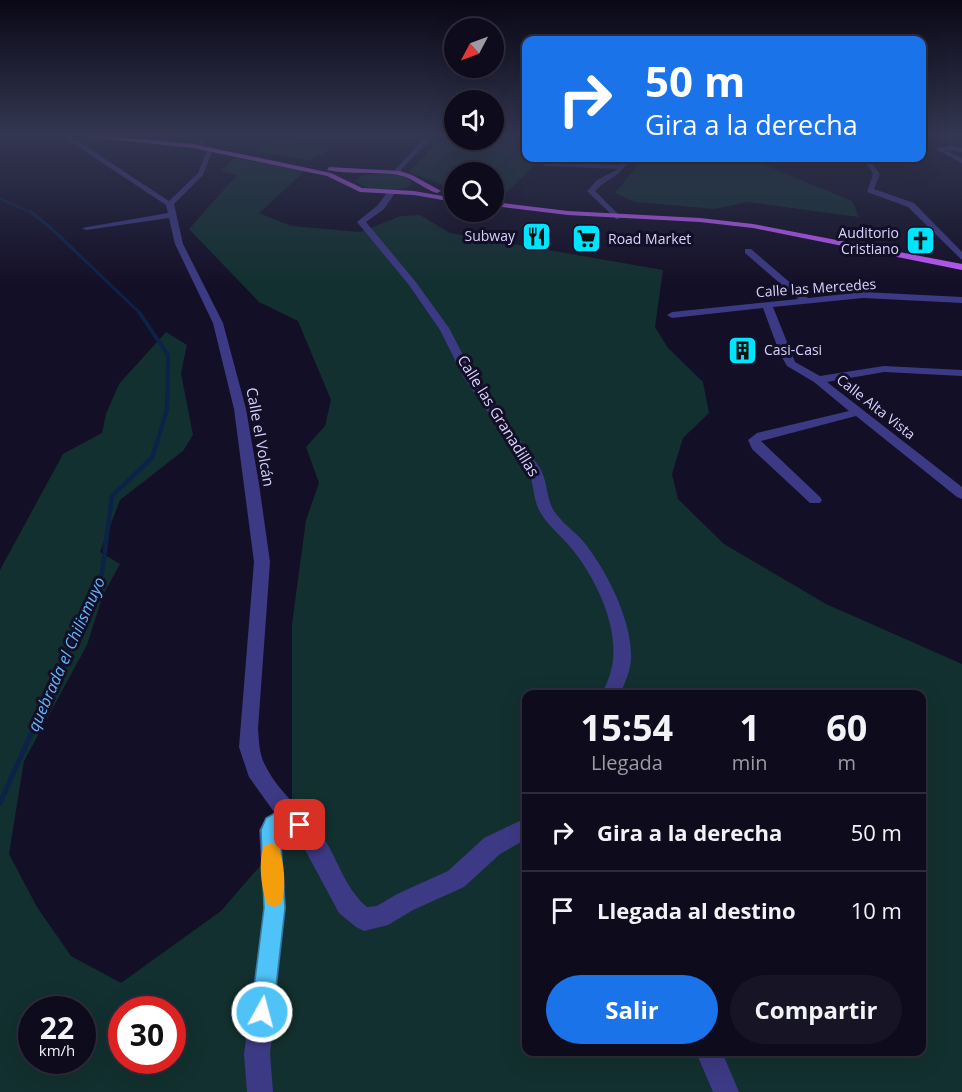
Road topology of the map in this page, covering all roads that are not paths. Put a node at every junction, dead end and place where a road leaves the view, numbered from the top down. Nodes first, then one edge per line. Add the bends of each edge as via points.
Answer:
1 (137, 184) edge
2 (193, 184) edge
3 (349, 184) edge
4 (420, 184) joint
5 (600, 184) edge
6 (873, 184) edge
7 (393, 193) junction
8 (444, 194) edge
9 (444, 197) edge
10 (504, 205) edge
11 (504, 209) edge
12 (172, 210) junction
13 (616, 217) junction
14 (86, 228) dead end
15 (748, 251) dead end
16 (962, 257) edge
17 (962, 269) edge
18 (962, 300) edge
19 (806, 301) junction
20 (767, 305) junction
21 (672, 315) dead end
22 (962, 373) edge
23 (818, 380) junction
24 (859, 412) junction
25 (962, 494) edge
26 (815, 500) dead end
27 (613, 690) edge
28 (286, 810) junction
29 (522, 830) edge
30 (711, 1056) edge
31 (260, 1092) edge
32 (726, 1092) edge

1 - 12 street
2 - 12 street
3 - 7 main road via 360,190
4 - 7 main road
4 - 8 main road
5 - 13 street via 591,191
6 - 16 street via 870,190 911,205
7 - 9 main road
7 - 27 street, Calle las Granadillas via 361,222 445,330 470,378 532,465 539,478 543,506 581,549 603,589 614,612 624,661
10 - 13 main road
11 - 17 main road via 754,231
12 - 14 street
12 - 28 street, Calle el Volcán via 179,244 218,323 240,410 262,562 249,747 256,770
13 - 17 main road via 753,226
15 - 19 street
18 - 19 street, Calle las Mercedes via 863,296
19 - 20 street, Calle las Mercedes
20 - 21 street, Calle las Mercedes
20 - 23 street, Calle Alta Vista via 791,364
22 - 23 street via 884,369
23 - 24 street, Calle Alta Vista
24 - 25 street, Calle Alta Vista
24 - 26 street via 754,440
28 - 29 street, Calle el Volcán via 311,838 347,905 364,919 372,919 456,879 492,846
28 - 31 street via 270,830 275,908 257,1054
30 - 32 street

